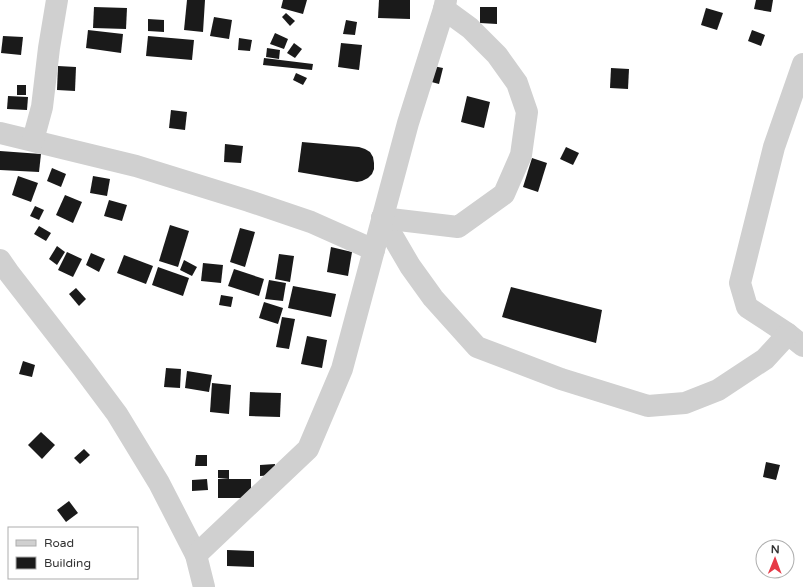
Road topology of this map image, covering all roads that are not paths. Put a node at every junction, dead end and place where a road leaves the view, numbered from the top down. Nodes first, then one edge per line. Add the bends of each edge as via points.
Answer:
1 (57, 0) edge
2 (445, 4) edge
3 (803, 64) edge
4 (0, 133) edge
5 (33, 140) junction
6 (382, 218) junction
7 (374, 250) junction
8 (0, 260) edge
9 (796, 340) edge
10 (196, 555) junction
11 (204, 587) edge

1 - 5 street via 42,107
2 - 6 street
2 - 6 street via 497,55 517,83 527,112 521,155 504,194 458,227
3 - 9 street via 774,147 740,283 747,307
4 - 5 street
5 - 7 street via 136,166 249,201 311,222
6 - 7 street
6 - 9 street via 410,266 433,298 477,347 560,379 648,406 685,403 718,390
7 - 10 street via 342,369 308,449
8 - 10 street via 117,414 159,483
10 - 11 street

